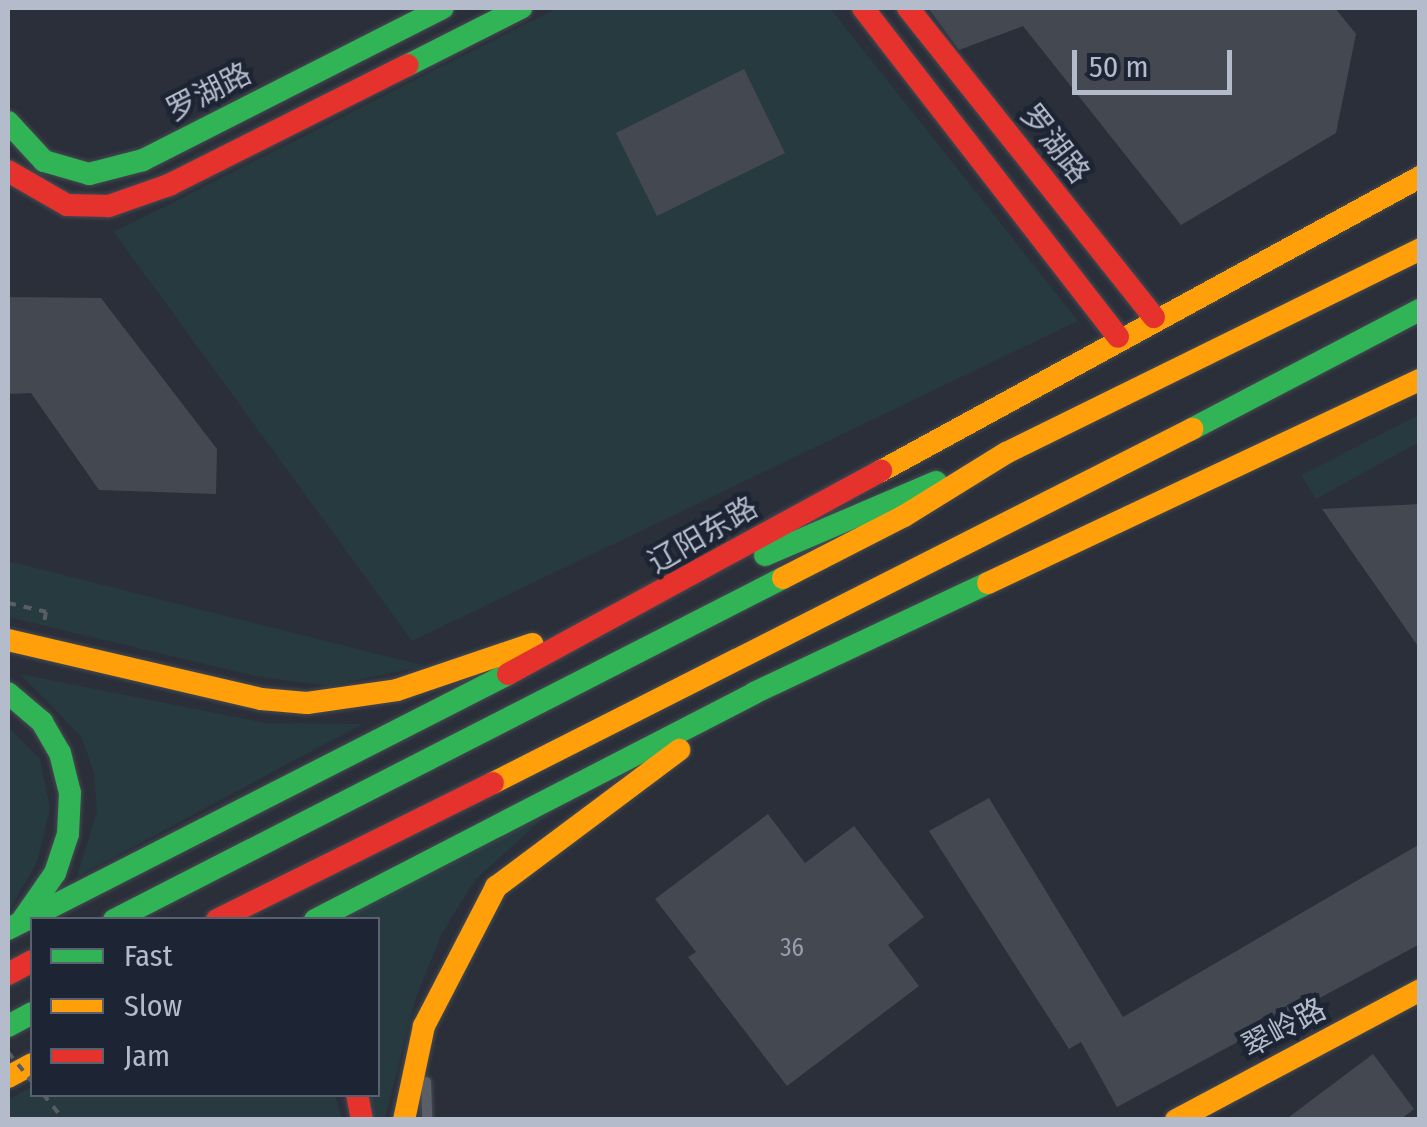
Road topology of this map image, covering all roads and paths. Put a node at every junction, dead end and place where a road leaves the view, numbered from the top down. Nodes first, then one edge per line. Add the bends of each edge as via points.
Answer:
1 (442, 8) edge
2 (521, 8) edge
3 (863, 8) edge
4 (908, 8) edge
5 (8, 122) edge
6 (8, 171) edge
7 (1420, 177) edge
8 (1420, 248) edge
9 (1420, 310) edge
10 (1154, 318) junction
11 (1118, 337) junction
12 (1420, 380) edge
13 (1006, 452) junction
14 (956, 552) junction
15 (634, 610) junction
16 (8, 640) edge
17 (8, 693) edge
18 (754, 694) junction
19 (32, 917) edge
20 (120, 917) edge
21 (223, 917) edge
22 (321, 917) edge
23 (14, 926) edge
24 (30, 962) edge
25 (8, 974) edge
26 (1420, 990) edge
27 (30, 1014) edge
28 (8, 1026) edge
29 (424, 1026) junction
30 (8, 1052) edge
31 (30, 1080) edge
32 (45, 1097) edge
33 (64, 1120) edge
34 (404, 1120) edge
35 (428, 1120) edge
36 (1176, 1120) edge

1 - 5 main road, 罗湖路 via 142,160 89,174 44,161
2 - 6 main road via 169,185 110,206 66,205
3 - 11 main road
4 - 10 main road, 罗湖路
7 - 10 main road, 辽阳东路
8 - 13 main road
9 - 14 main road
10 - 11 main road, 辽阳东路
11 - 15 main road, 辽阳东路
12 - 18 main road
13 - 15 main road
13 - 20 main road via 904,516
14 - 18 main road
14 - 21 main road
15 - 16 main road via 396,690 307,703 261,700
15 - 19 main road, 辽阳东路
17 - 23 main road via 42,722 60,753 70,793 68,834 55,873
18 - 22 main road
18 - 29 main road via 496,887
24 - 25 main road
26 - 36 main road, 翠岭路
27 - 28 main road
29 - 34 main road
29 - 35 lane
30 - 31 path, bridge
32 - 33 path

